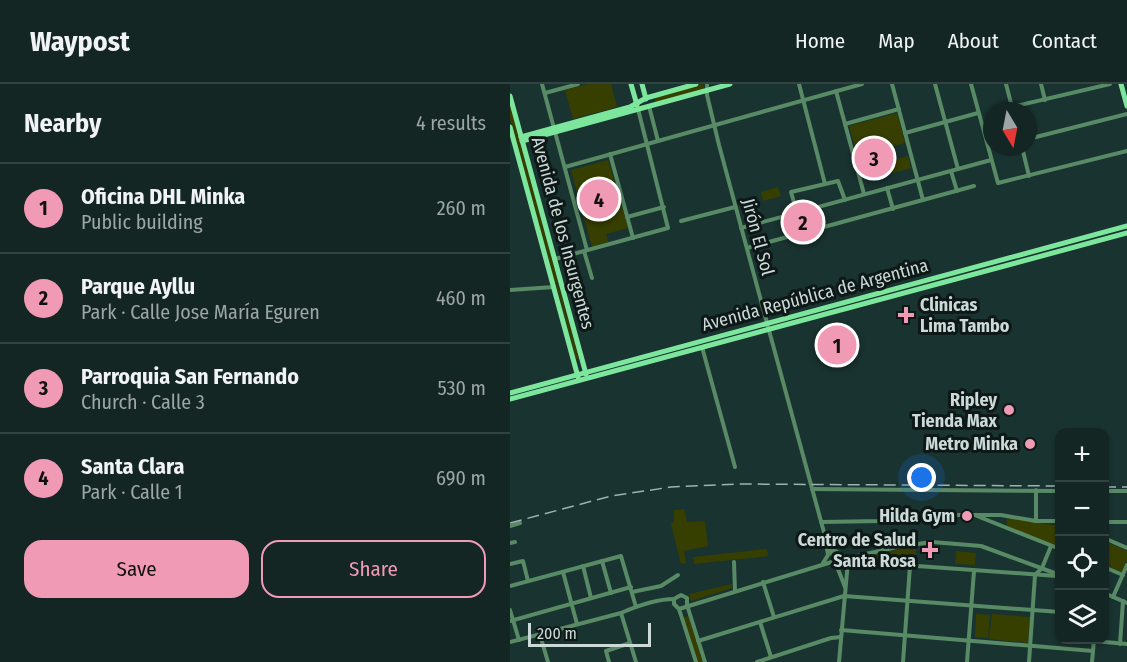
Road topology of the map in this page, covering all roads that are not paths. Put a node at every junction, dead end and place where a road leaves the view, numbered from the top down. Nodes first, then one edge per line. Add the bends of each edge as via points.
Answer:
1 (542, 84) edge
2 (577, 84) edge
3 (631, 84) edge
4 (642, 84) edge
5 (696, 84) edge
6 (730, 84) edge
7 (799, 84) edge
8 (862, 84) edge
9 (892, 84) edge
10 (935, 84) edge
11 (971, 84) edge
12 (1006, 84) edge
13 (1041, 84) edge
14 (1110, 84) edge
15 (1121, 84) edge
16 (707, 87) edge
17 (836, 91) junction
18 (545, 93) junction
19 (510, 96) edge
20 (646, 98) junction
21 (803, 100) junction
22 (1045, 100) junction
23 (1011, 102) edge
24 (1037, 102) edge
25 (649, 106) junction
26 (1127, 106) edge
27 (638, 107) junction
28 (899, 109) junction
29 (978, 113) junction
30 (1127, 114) edge
31 (945, 122) junction
32 (845, 124) junction
33 (714, 125) junction
34 (510, 127) edge
35 (555, 130) junction
36 (905, 133) junction
37 (1037, 137) edge
38 (522, 139) junction
39 (658, 141) junction
40 (647, 144) junction
41 (1127, 151) edge
42 (610, 154) junction
43 (1024, 156) edge
44 (990, 160) junction
45 (565, 166) junction
46 (958, 169) junction
47 (951, 171) junction
48 (1029, 176) junction
49 (918, 180) junction
50 (825, 184) junction
51 (974, 186) dead end
52 (887, 188) junction
53 (957, 191) junction
54 (864, 194) junction
55 (844, 200) junction
56 (923, 200) junction
57 (664, 207) junction
58 (735, 207) junction
59 (893, 208) junction
60 (796, 213) junction
61 (627, 217) junction
62 (681, 221) dead end
63 (1127, 226) edge
64 (741, 228) junction
65 (1127, 232) edge
66 (633, 238) junction
67 (747, 248) junction
68 (586, 251) junction
69 (555, 259) junction
70 (592, 278) dead end
71 (554, 287) junction
72 (510, 290) edge
73 (768, 326) junction
74 (702, 347) junction
75 (586, 375) junction
76 (579, 377) junction
77 (510, 393) edge
78 (510, 399) edge
79 (735, 467) dead end
80 (812, 489) junction
81 (1036, 490) junction
82 (1055, 490) edge
83 (1109, 491) edge
84 (1127, 491) edge
85 (974, 515) junction
86 (1006, 516) junction
87 (1036, 521) junction
88 (1055, 521) edge
89 (821, 522) junction
90 (1109, 522) edge
91 (1127, 522) edge
92 (520, 523) dead end
93 (510, 526) edge
94 (1004, 527) junction
95 (825, 536) junction
96 (1109, 540) edge
97 (1051, 546) junction
98 (830, 548) junction
99 (1055, 548) edge
100 (1127, 548) edge
101 (847, 559) junction
102 (602, 561) junction
103 (835, 561) junction
104 (734, 562) dead end
105 (510, 564) edge
106 (821, 565) junction
107 (1127, 565) edge
108 (583, 566) junction
109 (910, 566) junction
110 (1042, 568) junction
111 (1109, 569) edge
112 (974, 571) junction
113 (564, 572) junction
114 (1055, 573) edge
115 (678, 574) dead end
116 (1035, 575) junction
117 (1055, 575) edge
118 (1123, 575) junction
119 (528, 581) junction
120 (763, 582) junction
121 (510, 586) edge
122 (845, 587) junction
123 (631, 590) junction
124 (735, 591) junction
125 (611, 593) junction
126 (844, 596) junction
127 (1109, 596) edge
128 (1113, 597) junction
129 (591, 598) junction
130 (674, 599) junction
131 (907, 601) junction
132 (1125, 602) edge
133 (572, 603) junction
134 (687, 605) junction
135 (971, 606) junction
136 (636, 607) junction
137 (679, 609) junction
138 (510, 610) edge
139 (1033, 610) junction
140 (1055, 612) edge
141 (621, 613) junction
142 (774, 617) junction
143 (511, 620) edge
144 (760, 622) junction
145 (577, 624) junction
146 (841, 630) junction
147 (540, 635) junction
148 (905, 635) junction
149 (841, 637) junction
150 (519, 640) junction
151 (698, 641) junction
152 (969, 641) junction
153 (510, 642) edge
154 (1109, 642) edge
155 (630, 643) junction
156 (1094, 644) edge
157 (1120, 644) junction
158 (1127, 644) edge
159 (1030, 646) junction
160 (1093, 651) junction
161 (771, 659) edge
162 (548, 662) edge
163 (609, 662) edge
164 (636, 662) edge
165 (696, 662) edge
166 (705, 662) edge
167 (757, 662) edge
168 (839, 662) edge
169 (903, 662) edge
170 (967, 662) edge
171 (1029, 662) edge
172 (1092, 662) edge

1 - 18 street
2 - 18 street
3 - 27 main road
4 - 20 main road
5 - 20 main road
6 - 16 main road
7 - 21 street
8 - 17 street
9 - 28 street
10 - 31 street
11 - 29 street
12 - 23 street
13 - 22 street
14 - 22 street
15 - 26 main road
16 - 25 main road
16 - 33 street, Jirón El Sol
17 - 21 street
17 - 32 street
18 - 35 street
19 - 38 main road, Avenida de los Insurgentes
20 - 25 main road
20 - 27 main road
21 - 33 street
21 - 50 street
22 - 24 street
25 - 27 main road
25 - 39 street
27 - 35 main road
27 - 40 street
28 - 32 street
28 - 36 street
29 - 31 street
29 - 44 street
30 - 37 street
31 - 36 street
31 - 46 street
32 - 54 street
33 - 39 street
33 - 58 street, Jirón El Sol
34 - 71 main road, Avenida de los Insurgentes
35 - 38 main road
35 - 45 street
36 - 49 street
38 - 69 main road, Avenida de los Insurgentes
39 - 40 street
40 - 42 street
40 - 57 street
41 - 48 street
42 - 45 street
42 - 61 street
43 - 48 street
44 - 46 street
44 - 48 street via 997,182
45 - 68 street
46 - 47 street
47 - 49 street
47 - 53 street
49 - 52 street
49 - 56 street
50 - 55 street via 839,181
50 - 60 street via 791,192
51 - 53 street
52 - 54 street
52 - 59 street
53 - 56 street
54 - 55 street
55 - 60 street
56 - 59 street
57 - 61 street
57 - 66 street via 668,228
58 - 62 street
58 - 64 street, Jirón El Sol
59 - 67 street
60 - 64 street
61 - 66 street
63 - 73 main road, Avenida República de Argentina
64 - 67 street, Jirón El Sol
65 - 73 main road, Avenida República de Argentina
66 - 68 street
67 - 73 street, Jirón El Sol
68 - 69 street
68 - 70 street
69 - 75 main road, Avenida de los Insurgentes
71 - 72 street
71 - 76 main road, Avenida de los Insurgentes
73 - 74 main road, Avenida República de Argentina
73 - 75 main road, Avenida República de Argentina
73 - 80 street, Jirón El Sol
74 - 75 main road, Avenida República de Argentina
74 - 79 street
75 - 76 main road, Avenida República de Argentina
76 - 77 main road, Avenida República de Argentina
76 - 78 main road, Avenida República de Argentina
80 - 81 street
80 - 89 street, Jirón El Sol
81 - 82 street
81 - 87 street
83 - 84 street
85 - 86 street
85 - 89 street via 901,515 882,521
85 - 94 street
86 - 87 street
86 - 94 street via 1001,519
87 - 88 street
89 - 95 street, Jirón El Sol
90 - 91 street
92 - 93 street
94 - 97 street
95 - 98 street, Jirón El Sol
95 - 106 street, Jirón El Sol via 828,555
96 - 100 street
97 - 99 street
97 - 110 street
98 - 101 street
98 - 103 street, Jirón El Sol
101 - 103 street
101 - 109 street
101 - 110 street via 924,542 946,542 981,546
101 - 122 street
102 - 108 street
102 - 123 street via 622,557
102 - 125 street
103 - 106 street
103 - 122 street, Jirón El Sol
104 - 124 street
105 - 119 street via 523,561
106 - 120 street
107 - 118 street
108 - 113 street
108 - 129 street
109 - 112 street
109 - 131 street
110 - 114 street
110 - 116 street
111 - 118 street
112 - 116 street
112 - 135 street
113 - 119 street
113 - 133 street
115 - 123 street via 661,586
116 - 117 street
116 - 139 street
118 - 128 street
119 - 121 street
120 - 124 street
120 - 142 street
122 - 126 street
123 - 125 street
123 - 136 street
124 - 134 street
125 - 129 street
126 - 131 street
126 - 142 street
126 - 146 street
127 - 128 street
128 - 132 street
129 - 133 street
130 - 134 street via 684,595
130 - 136 street
130 - 137 street
131 - 135 street
131 - 148 street
132 - 157 street
133 - 143 street
133 - 145 street
134 - 137 street
134 - 151 street
135 - 139 street
135 - 152 street
136 - 141 street
137 - 165 street
138 - 143 street
139 - 140 street
139 - 159 street
141 - 145 street
141 - 155 street
142 - 144 street
143 - 150 street
144 - 151 street
144 - 161 street
145 - 147 street
146 - 148 street
146 - 149 street
147 - 150 street
147 - 162 street
148 - 152 street
148 - 169 street
149 - 161 street
149 - 168 street
150 - 153 street
151 - 166 street
152 - 159 street
152 - 170 street
154 - 157 street
155 - 163 street via 606,651
155 - 164 street
156 - 160 street
157 - 158 street
159 - 160 street
159 - 171 street
160 - 172 street
161 - 167 street

